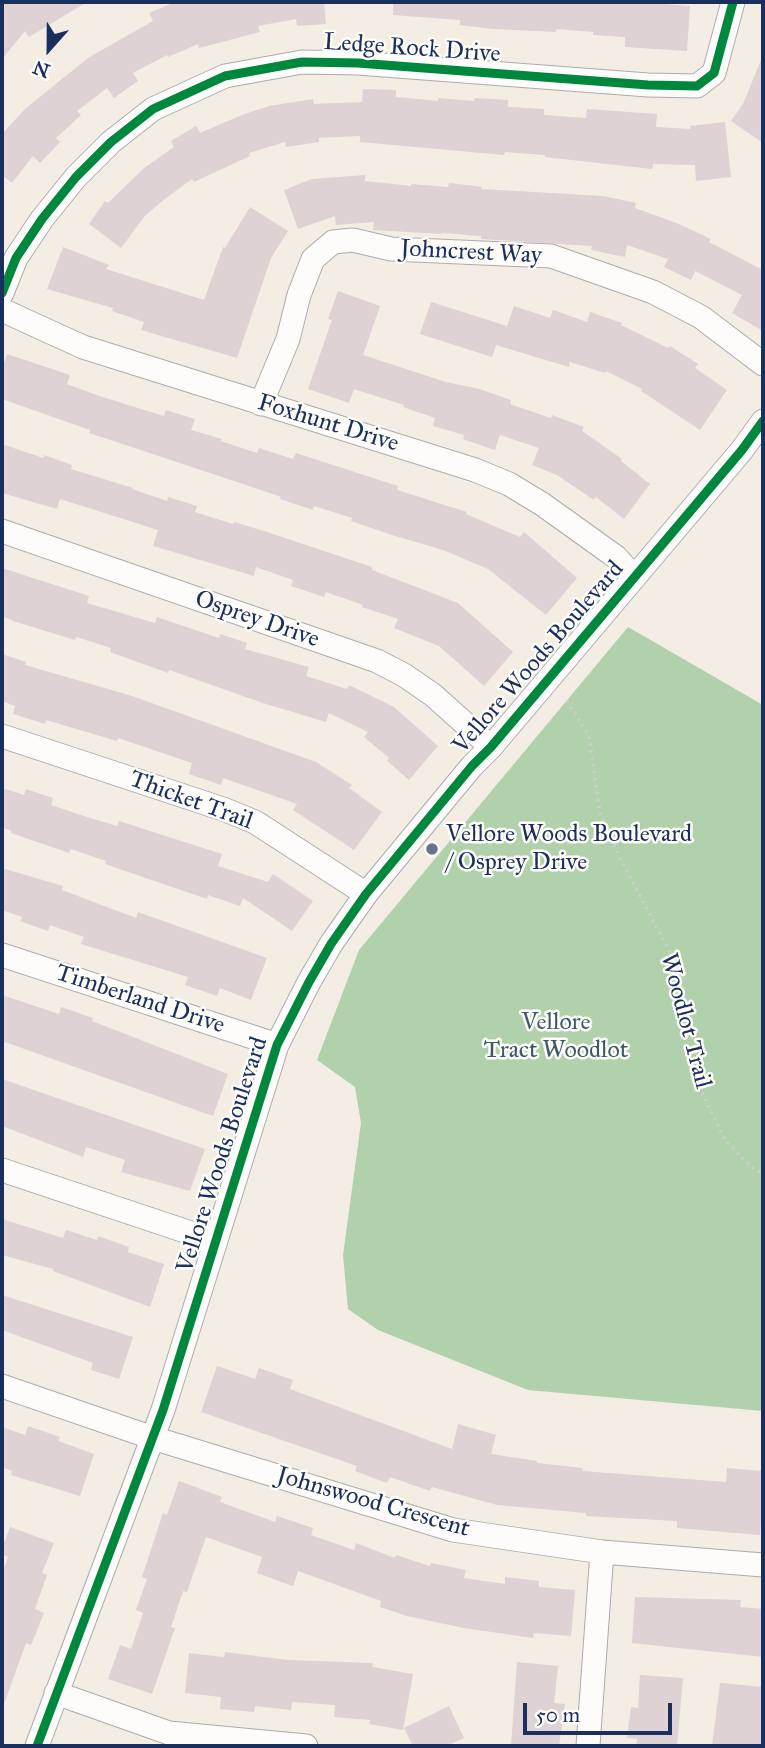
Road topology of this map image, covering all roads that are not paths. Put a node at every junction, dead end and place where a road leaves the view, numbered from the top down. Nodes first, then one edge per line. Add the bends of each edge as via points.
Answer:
1 (733, 2) edge
2 (2, 293) edge
3 (2, 310) edge
4 (763, 364) edge
5 (261, 404) junction
6 (763, 421) edge
7 (2, 531) edge
8 (634, 577) junction
9 (2, 736) edge
10 (491, 747) junction
11 (366, 894) junction
12 (2, 955) edge
13 (277, 1045) junction
14 (2, 1171) edge
15 (215, 1241) junction
16 (2, 1386) edge
17 (153, 1438) junction
18 (602, 1552) junction
19 (763, 1565) edge
20 (56, 1693) junction
21 (37, 1746) edge
22 (306, 1746) edge
23 (588, 1746) edge

1 - 2 street, Ledge Rock Drive via 714,73 697,86 358,63 302,62 225,76 153,109 111,142 42,219 16,258
3 - 5 street, Foxhunt Drive via 83,347
4 - 5 street, Johncrest Way via 701,317 653,292 551,256 391,249 353,240 333,242 313,259
5 - 8 street, Foxhunt Drive via 509,484 616,557
6 - 8 street, Vellore Woods Boulevard
7 - 10 street, Osprey Drive via 377,661 433,695
8 - 10 street, Vellore Woods Boulevard
9 - 11 street, Thicket Trail via 256,822
10 - 11 street, Vellore Woods Boulevard
11 - 13 street, Vellore Woods Boulevard via 331,944
12 - 13 street, Timberland Drive
13 - 15 street, Vellore Woods Boulevard
14 - 15 street
15 - 17 street, Vellore Woods Boulevard
16 - 17 street, Johnswood Crescent
17 - 18 street, Johnswood Crescent via 453,1530
17 - 20 street, Vellore Woods Boulevard
18 - 19 street, Johnswood Crescent
18 - 23 street
20 - 21 street, Vellore Woods Boulevard
20 - 22 street via 169,1733

